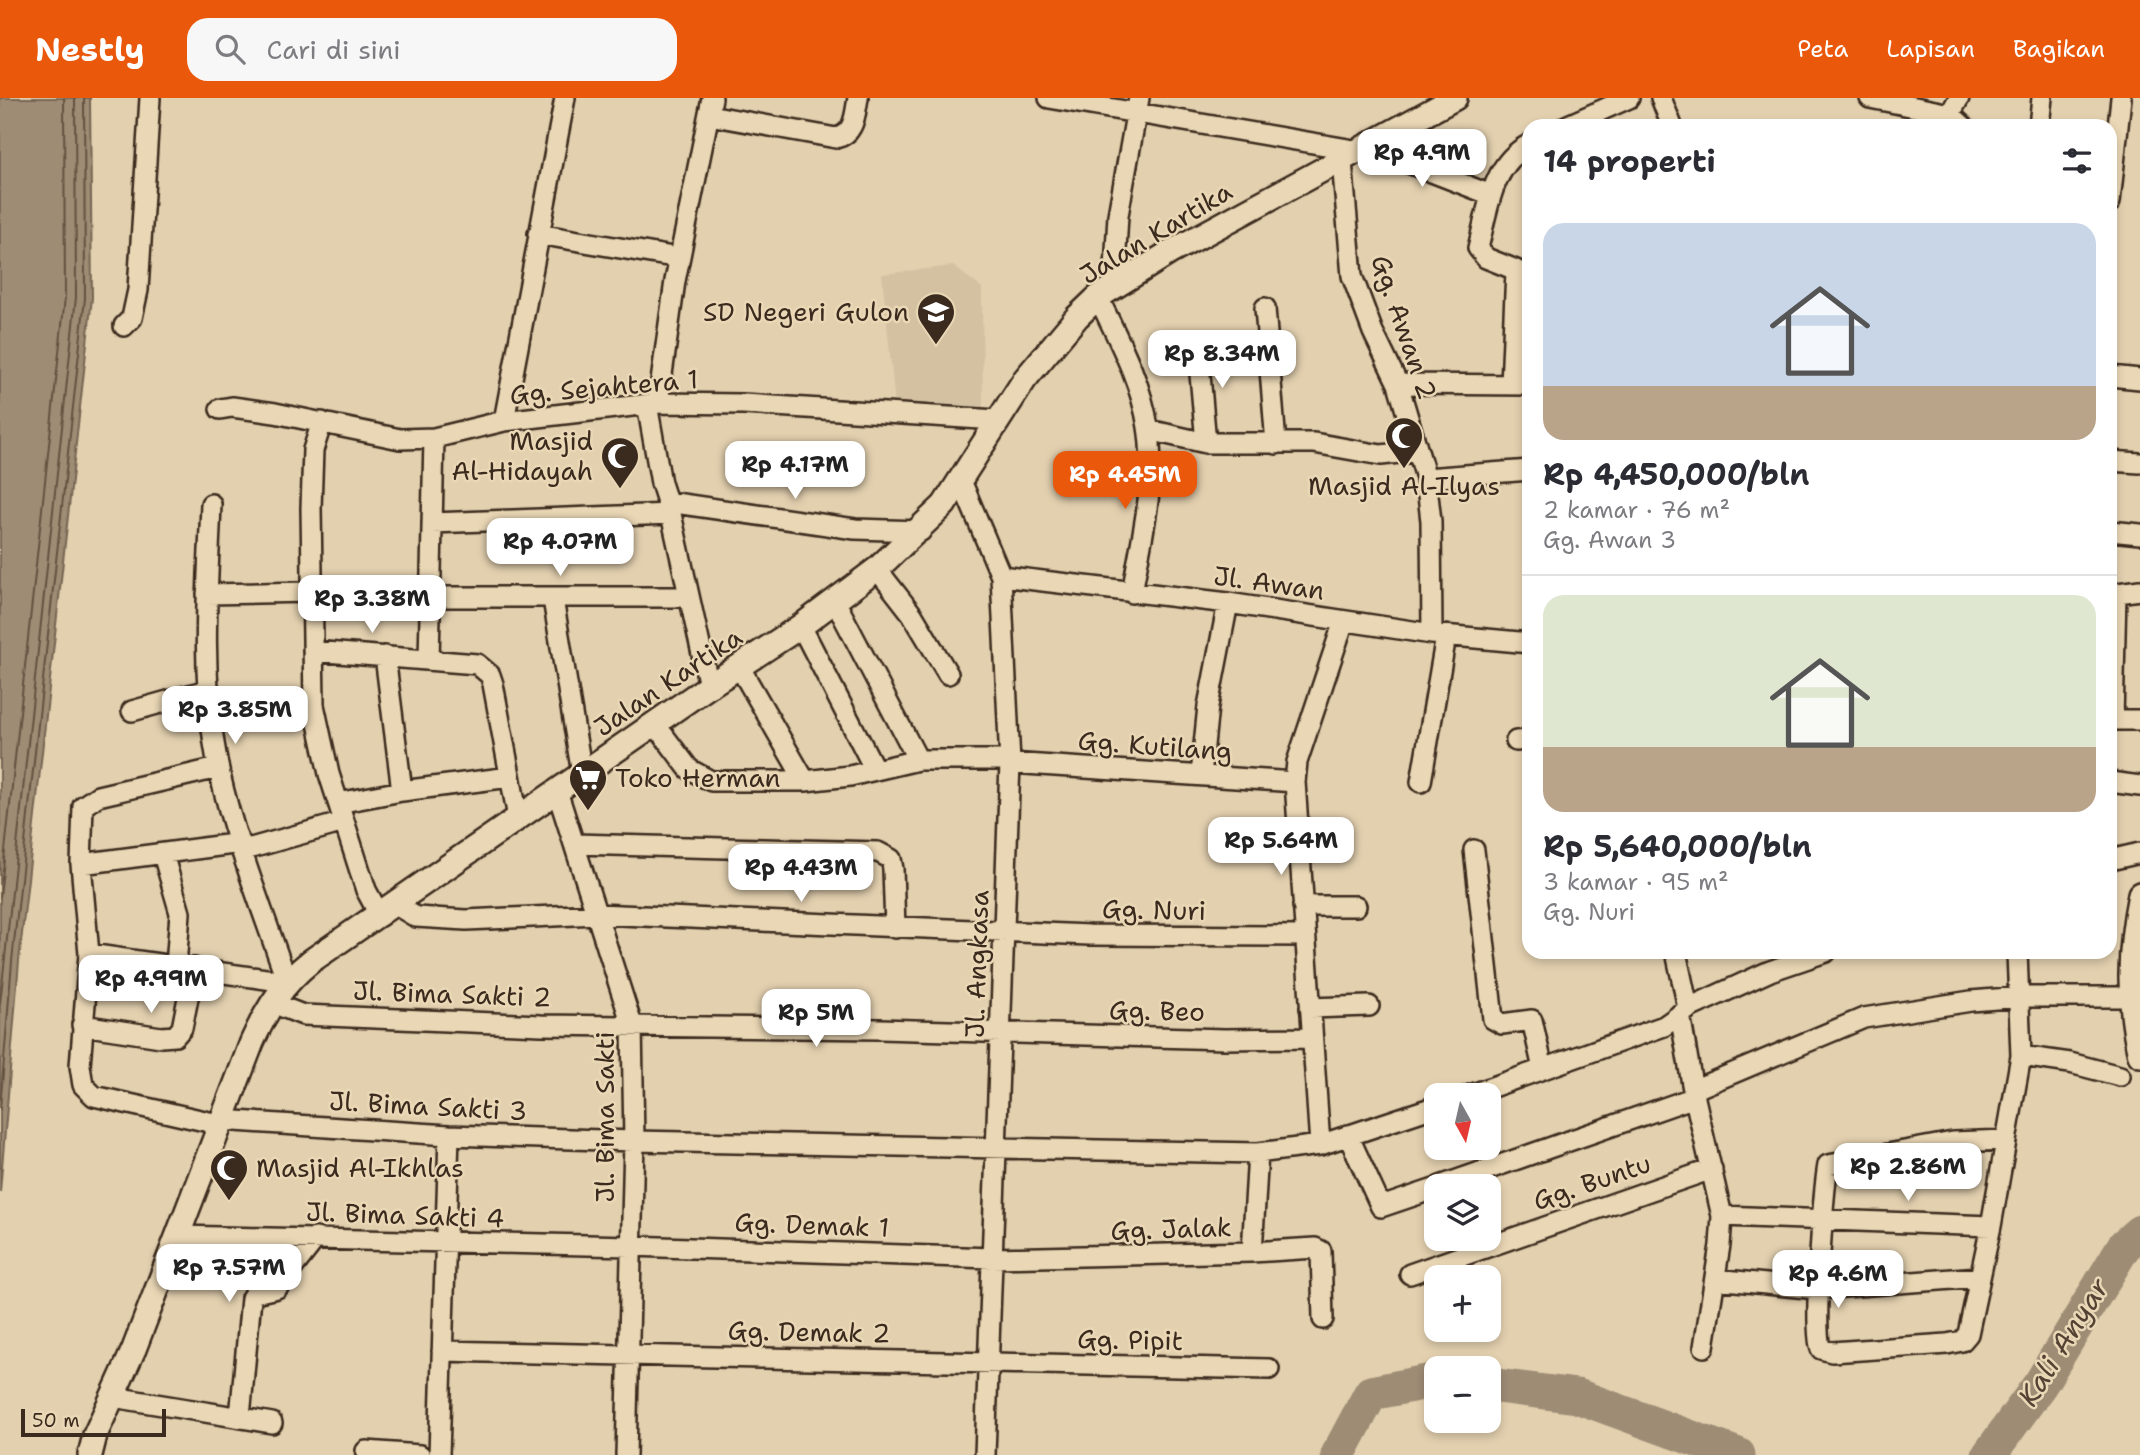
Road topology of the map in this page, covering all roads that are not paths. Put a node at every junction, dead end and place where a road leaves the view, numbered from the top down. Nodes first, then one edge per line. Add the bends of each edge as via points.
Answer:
1 (150, 98) edge
2 (565, 98) edge
3 (858, 98) edge
4 (1049, 98) edge
5 (1455, 98) edge
6 (1629, 98) edge
7 (1661, 98) edge
8 (1870, 98) edge
9 (2042, 98) edge
10 (2121, 98) edge
11 (1138, 106) edge
12 (710, 107) edge
13 (1954, 116) edge
14 (1582, 119) edge
15 (1669, 119) edge
16 (2040, 119) edge
17 (2117, 136) edge
18 (1522, 149) edge
19 (1357, 153) junction
20 (1491, 195) junction
21 (538, 234) junction
22 (679, 258) junction
23 (1106, 291) junction
24 (1265, 308) dead end
25 (124, 326) dead end
26 (1197, 340) dead end
27 (2117, 377) edge
28 (2140, 379) edge
29 (1398, 384) junction
30 (1520, 385) edge
31 (652, 404) junction
32 (220, 409) dead end
33 (997, 420) junction
34 (504, 421) junction
35 (322, 422) junction
36 (1149, 430) junction
37 (434, 439) junction
38 (1206, 443) junction
39 (1276, 444) junction
40 (1417, 451) junction
41 (2117, 461) edge
42 (2140, 463) edge
43 (1522, 471) edge
44 (1426, 478) junction
45 (962, 483) junction
46 (211, 504) dead end
47 (669, 508) junction
48 (432, 523) junction
49 (921, 531) junction
50 (2117, 532) edge
51 (2140, 534) edge
52 (877, 569) junction
53 (1001, 576) junction
54 (2140, 590) edge
55 (1132, 593) junction
56 (2117, 593) edge
57 (208, 594) junction
58 (312, 596) junction
59 (689, 597) junction
60 (553, 599) junction
61 (835, 601) junction
62 (426, 602) junction
63 (1228, 603) junction
64 (1344, 621) junction
65 (801, 626) junction
66 (1439, 635) junction
67 (1522, 642) edge
68 (313, 651) junction
69 (385, 656) junction
70 (429, 660) junction
71 (739, 666) junction
72 (948, 674) dead end
73 (709, 686) junction
74 (207, 690) junction
75 (132, 711) dead end
76 (2117, 720) edge
77 (2140, 720) edge
78 (655, 723) junction
79 (918, 760) junction
80 (1010, 762) junction
81 (218, 768) junction
82 (875, 770) junction
83 (582, 774) junction
84 (1201, 775) junction
85 (510, 777) junction
86 (805, 781) junction
87 (1296, 782) junction
88 (1421, 782) dead end
89 (2117, 783) edge
90 (2140, 786) edge
91 (402, 791) junction
92 (556, 791) junction
93 (341, 812) junction
94 (518, 818) junction
95 (574, 844) junction
96 (243, 846) junction
97 (1474, 850) dead end
98 (2140, 853) edge
99 (163, 854) junction
100 (2117, 858) edge
101 (81, 864) junction
102 (2140, 894) edge
103 (1303, 906) junction
104 (1356, 906) dead end
105 (388, 910) junction
106 (597, 914) junction
107 (895, 928) junction
108 (1003, 931) junction
109 (1305, 936) junction
110 (89, 954) junction
111 (1677, 959) edge
112 (1805, 959) edge
113 (2018, 959) edge
114 (185, 967) junction
115 (280, 991) junction
116 (2021, 997) junction
117 (2130, 997) junction
118 (1369, 1006) dead end
119 (1310, 1008) junction
120 (1684, 1011) junction
121 (82, 1025) junction
122 (632, 1025) junction
123 (1000, 1035) junction
124 (1312, 1038) junction
125 (2140, 1055) edge
126 (2021, 1056) junction
127 (1543, 1069) junction
128 (2120, 1076) dead end
129 (1502, 1084) edge
130 (1694, 1093) junction
131 (1424, 1109) edge
132 (219, 1122) junction
133 (449, 1135) junction
134 (1348, 1135) junction
135 (2006, 1140) junction
136 (634, 1141) junction
137 (1320, 1145) junction
138 (996, 1147) junction
139 (1258, 1153) junction
140 (1712, 1169) junction
141 (1473, 1174) edge
142 (1424, 1192) edge
143 (1722, 1216) junction
144 (1824, 1221) junction
145 (1991, 1226) junction
146 (177, 1236) junction
147 (316, 1238) junction
148 (446, 1243) junction
149 (631, 1246) junction
150 (1252, 1252) junction
151 (992, 1258) junction
152 (1410, 1274) dead end
153 (1980, 1277) junction
154 (1714, 1279) junction
155 (1818, 1289) junction
156 (1323, 1320) dead end
157 (1704, 1347) dead end
158 (442, 1351) junction
159 (628, 1356) junction
160 (989, 1363) junction
161 (1269, 1369) dead end
162 (113, 1397) junction
163 (240, 1417) junction
164 (272, 1423) dead end
165 (366, 1451) dead end
166 (90, 1455) edge
167 (420, 1455) edge
168 (439, 1455) edge
169 (626, 1455) edge
170 (985, 1455) edge

1 - 25 street via 138,290 132,318
2 - 21 street
3 - 12 street via 851,128 836,138
4 - 11 street
5 - 19 street, Jalan Kartika
6 - 14 street
7 - 15 street
8 - 13 street
9 - 16 street
10 - 17 street
11 - 19 street
11 - 23 street
12 - 22 street
18 - 20 street via 1511,156
19 - 20 street
19 - 23 street, Jalan Kartika via 1255,205
19 - 29 street, Gg. Awan 2 via 1353,276
20 - 30 street via 1478,248 1486,258 1516,270
21 - 22 street
21 - 34 street
22 - 31 street
23 - 33 street, Jalan Kartika via 1055,342
23 - 36 street
24 - 39 street
26 - 38 street
27 - 28 street
29 - 30 street
29 - 40 street, Gg. Awan 2
31 - 33 street, Gg. Sejahtera 1 via 743,404
31 - 34 street, Gg. Sejahtera 1
31 - 47 street via 660,483
32 - 35 street, Gg. Sejahtera 1 via 249,408
33 - 45 street, Jalan Kartika
34 - 37 street, Gg. Sejahtera 1
35 - 37 street, Gg. Sejahtera 1 via 400,439
35 - 58 street via 313,450
36 - 38 street
36 - 55 street via 1145,516
37 - 48 street
38 - 39 street
39 - 40 street via 1314,443 1381,455
40 - 44 street, Gg. Awan 2
41 - 42 street
43 - 44 street
44 - 66 street, Gg. Awan 2
45 - 49 street, Jalan Kartika
45 - 53 street, Jl. Angkasa
46 - 57 street
47 - 48 street
47 - 49 street
47 - 59 street
48 - 62 street
49 - 52 street, Jalan Kartika
50 - 51 street
52 - 61 street, Jalan Kartika
52 - 72 street via 912,614
53 - 55 street, Jl. Awan
53 - 80 street, Jl. Angkasa
54 - 56 street
55 - 63 street, Jl. Awan
57 - 58 street
57 - 74 street
58 - 62 lane
58 - 68 street
59 - 60 street
59 - 73 street
60 - 62 street
60 - 83 street
61 - 65 street, Jalan Kartika
61 - 79 street
62 - 70 street
63 - 64 street, Jl. Awan
63 - 84 street via 1208,706
64 - 66 street, Jl. Awan
64 - 87 street via 1297,762
65 - 71 street, Jalan Kartika
65 - 82 street
66 - 67 street, Jl. Awan
66 - 88 street, Gg. Awan 2
68 - 69 street
68 - 93 street via 316,727
69 - 70 street
69 - 91 street
70 - 85 street via 477,664 490,675
71 - 73 street, Jalan Kartika
71 - 86 street
73 - 78 street, Jalan Kartika
74 - 75 street
74 - 81 street
76 - 77 street
78 - 83 street, Jalan Kartika
78 - 86 street, Gg. Kutilang via 689,768 712,781
79 - 80 street, Gg. Kutilang
79 - 82 street, Gg. Kutilang
80 - 84 street, Gg. Kutilang
80 - 108 street, Jl. Angkasa
81 - 96 street
81 - 101 street via 87,800 80,813
82 - 86 street, Gg. Kutilang
83 - 92 street, Jalan Kartika
84 - 87 street, Gg. Kutilang
85 - 91 street
85 - 94 street
87 - 103 street
89 - 90 street
91 - 93 street
92 - 94 street, Jalan Kartika
92 - 95 street, Jl. Bima Sakti
93 - 96 street
93 - 105 street via 366,890
94 - 105 street, Jalan Kartika
95 - 106 street, Jl. Bima Sakti
95 - 107 street via 878,852 891,859
96 - 99 street
96 - 115 street
97 - 127 street via 1493,1019 1502,1024 1532,1020
98 - 100 street
99 - 101 street
99 - 114 street via 180,913
101 - 110 street
102 - 117 street via 2132,936
103 - 104 street
103 - 109 street
105 - 106 street, Gg. Nuri via 436,919
105 - 115 street, Jalan Kartika via 311,961
106 - 107 street, Gg. Nuri
106 - 122 street, Jl. Bima Sakti
107 - 108 street, Gg. Nuri
108 - 109 street, Gg. Nuri
108 - 123 street, Jl. Angkasa
109 - 119 street
110 - 114 street, Jl. Bima Sakti 2
110 - 121 street
111 - 120 street
112 - 120 street
113 - 116 street
114 - 115 street, Jl. Bima Sakti 2
114 - 121 street via 182,1028 175,1036
115 - 122 street, Jl. Bima Sakti 2 via 285,1008 303,1015
115 - 132 street, Jalan Kartika
116 - 117 street
116 - 126 street
116 - 130 street via 1864,1018
117 - 125 street
118 - 119 street
119 - 124 street
120 - 127 street via 1664,1026
120 - 130 street
121 - 132 street, Jl. Bima Sakti 3 via 80,1073 88,1092
122 - 123 street, Jl. Bima Sakti 2
122 - 136 street, Jl. Bima Sakti
123 - 124 street, Gg. Beo
123 - 138 street, Jl. Angkasa
124 - 137 street
126 - 128 street
126 - 135 street
127 - 129 street
130 - 140 street
130 - 141 street
131 - 134 street, Jl. Bima Sakti 3
132 - 133 street, Jl. Bima Sakti 3
132 - 146 street, Jalan Kartika
133 - 136 street, Jl. Bima Sakti 3
133 - 148 street
134 - 137 street, Jl. Bima Sakti 3
134 - 142 street via 1381,1207
135 - 144 street via 1953,1142 1828,1165
135 - 145 street
136 - 138 street, Jl. Bima Sakti 3
136 - 149 street, Jl. Bima Sakti
137 - 139 street, Jl. Bima Sakti 3
138 - 139 street, Jl. Bima Sakti 3
138 - 151 street, Jl. Angkasa
139 - 150 street, Gg. Jalak
140 - 143 street
140 - 152 street, Gg. Buntu
143 - 144 street
143 - 154 street
144 - 145 street
144 - 155 street
145 - 153 street
146 - 147 street, Jl. Bima Sakti 4
146 - 162 street, Jalan Kartika
147 - 148 street, Jl. Bima Sakti 4
147 - 163 street via 277,1288 251,1298
148 - 149 street, Jl. Bima Sakti 4
148 - 158 street
149 - 151 street, Gg. Demak 1
149 - 159 street, Jl. Bima Sakti
150 - 151 street, Gg. Jalak
150 - 156 street via 1321,1251
151 - 160 street, Jl. Angkasa
153 - 155 street
153 - 155 street via 1968,1334 1962,1341 1825,1351 1818,1345
154 - 155 street
154 - 157 street
158 - 159 street, Gg. Demak 2
158 - 168 street
159 - 160 street, Gg. Demak 2
159 - 169 street, Jl. Bima Sakti
160 - 161 street, Gg. Pipit
160 - 170 street, Jl. Angkasa
162 - 163 street
162 - 166 street, Jalan Kartika
163 - 164 street
165 - 167 street

